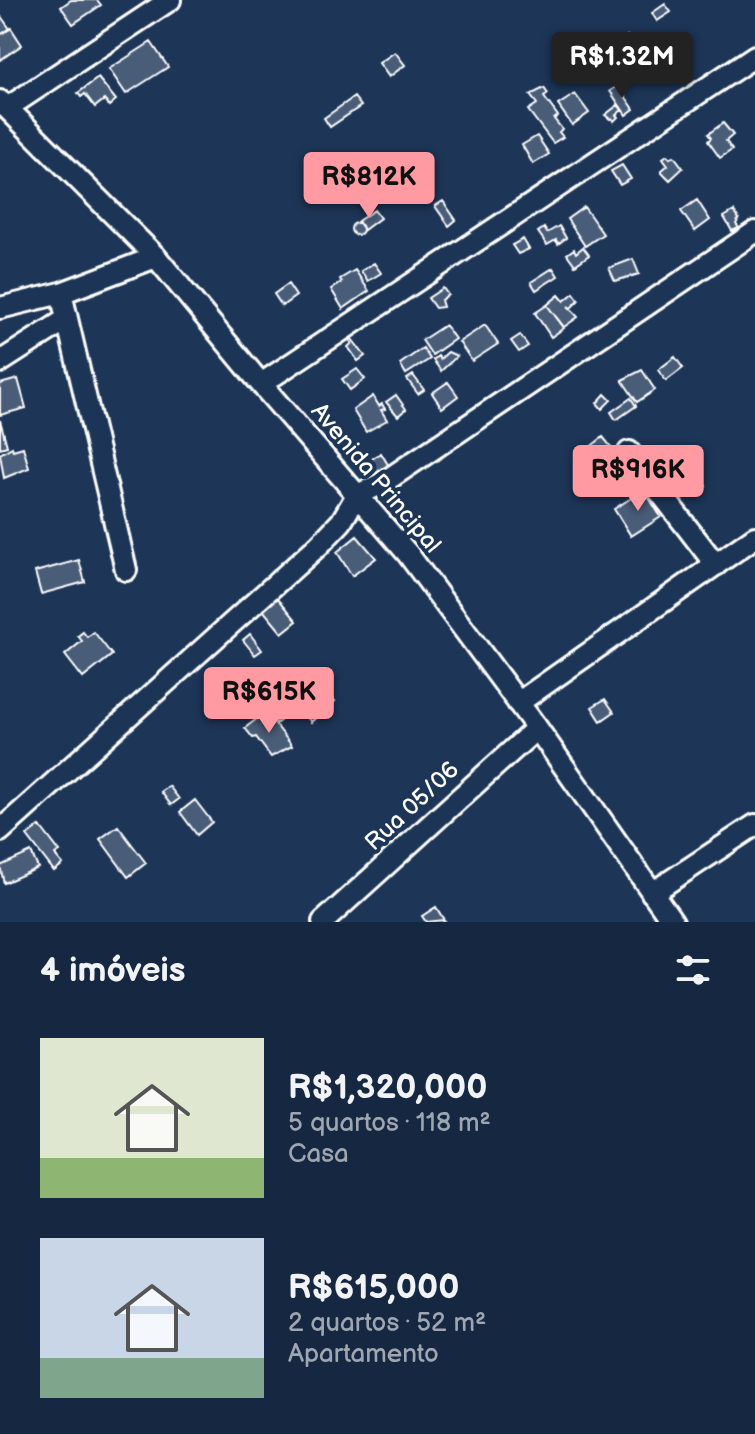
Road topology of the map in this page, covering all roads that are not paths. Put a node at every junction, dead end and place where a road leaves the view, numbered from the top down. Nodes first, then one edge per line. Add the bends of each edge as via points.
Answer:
1 (170, 0) edge
2 (755, 56) edge
3 (4, 104) edge
4 (755, 232) edge
5 (156, 257) junction
6 (61, 293) junction
7 (0, 308) edge
8 (67, 319) junction
9 (0, 362) edge
10 (261, 384) junction
11 (629, 452) dead end
12 (357, 495) junction
13 (755, 537) edge
14 (716, 565) junction
15 (126, 570) dead end
16 (518, 703) junction
17 (537, 728) junction
18 (755, 825) edge
19 (0, 831) edge
20 (652, 893) junction
21 (323, 922) edge
22 (673, 922) edge

1 - 3 street
2 - 10 street
3 - 5 street, Avenida Principal
4 - 12 street via 381,484
5 - 6 street
5 - 10 street, Avenida Principal
6 - 7 street
6 - 8 street
8 - 9 street
8 - 15 street
10 - 12 street, Avenida Principal
11 - 14 street
12 - 16 street, Avenida Principal via 408,554
12 - 19 street via 319,545
13 - 14 street
14 - 16 street
16 - 17 street, Avenida Principal
17 - 20 street, Avenida Principal
17 - 21 street, Rua 05/06
18 - 20 street
20 - 22 street, Avenida Principal

